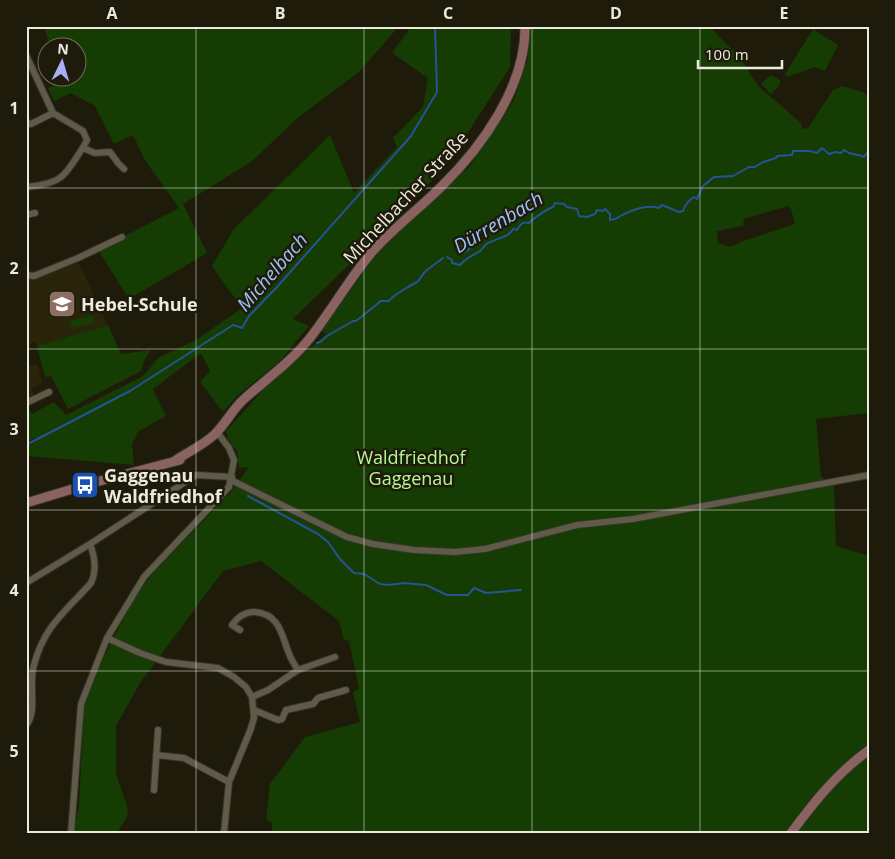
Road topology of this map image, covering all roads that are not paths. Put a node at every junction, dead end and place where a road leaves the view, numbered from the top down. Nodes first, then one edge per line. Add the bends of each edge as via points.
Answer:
1 (525, 26) edge
2 (26, 55) edge
3 (53, 113) junction
4 (26, 123) edge
5 (83, 148) junction
6 (124, 168) dead end
7 (26, 187) edge
8 (35, 213) dead end
9 (26, 215) edge
10 (122, 236) dead end
11 (26, 275) edge
12 (49, 392) dead end
13 (26, 403) edge
14 (215, 434) junction
15 (869, 475) edge
16 (231, 479) junction
17 (26, 503) edge
18 (90, 544) junction
19 (26, 583) edge
20 (240, 630) dead end
21 (107, 638) junction
22 (335, 657) dead end
23 (298, 670) junction
24 (346, 690) dead end
25 (252, 697) junction
26 (254, 710) junction
27 (26, 725) edge
28 (158, 730) dead end
29 (869, 750) edge
30 (156, 755) junction
31 (229, 782) junction
32 (154, 790) dead end
33 (71, 833) edge
34 (224, 833) edge
35 (791, 833) edge

1 - 14 main road, Michelbacher Straße via 523,54 515,82 473,150 442,186 369,256 308,340 241,402
2 - 3 street
3 - 4 street via 31,124
3 - 5 street via 83,131 86,140
5 - 6 street via 95,153 110,152
5 - 7 street via 62,177
8 - 9 street
10 - 11 street via 34,276
12 - 13 street
14 - 16 street via 232,455
14 - 17 main road, Michelbacher Straße via 210,443 186,460 176,460
15 - 16 street via 633,519 577,525 485,548 455,552 414,550 347,537
16 - 18 street via 196,475
16 - 21 street via 224,493 144,577
18 - 19 street
18 - 27 street via 95,575 54,622 44,640 33,665 33,711
20 - 23 street via 232,625 242,614 256,612 272,619 280,628
21 - 25 street via 166,662 218,668 246,687
21 - 33 street via 81,704
22 - 23 street
23 - 25 street
24 - 26 street via 318,698 314,704 286,710 282,720
25 - 26 street
26 - 31 street via 250,731
28 - 30 street
29 - 35 main road via 835,778
30 - 31 street via 184,758
30 - 32 street
31 - 34 street

